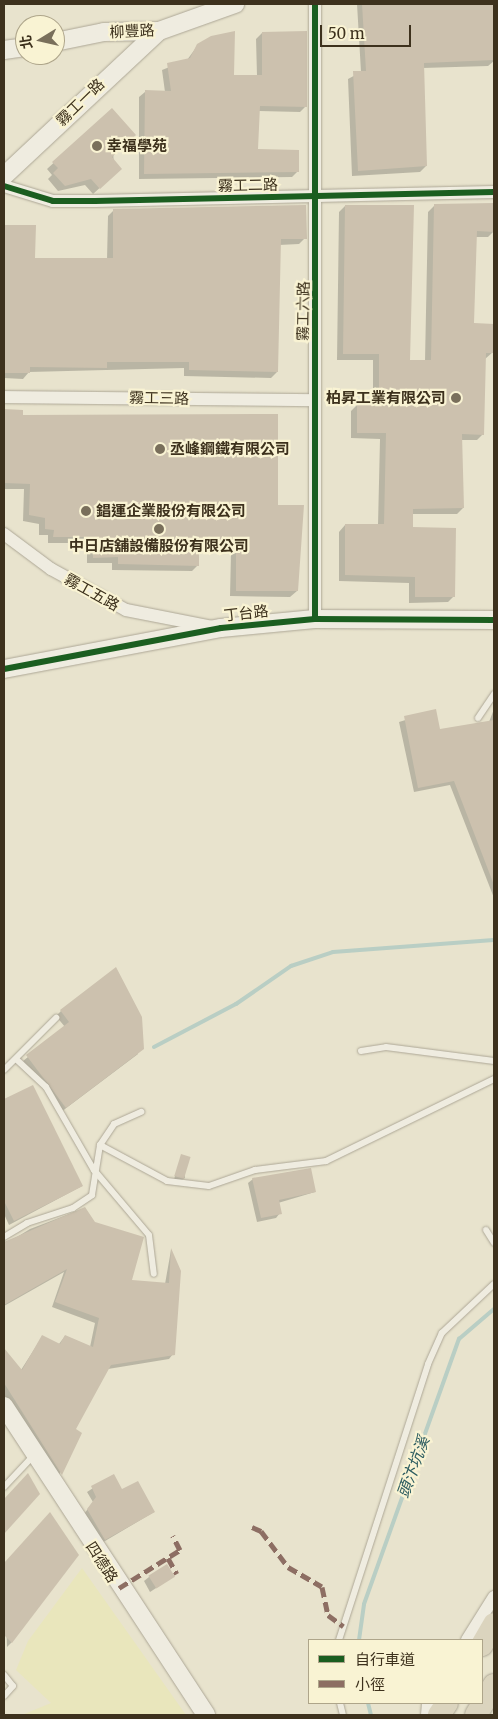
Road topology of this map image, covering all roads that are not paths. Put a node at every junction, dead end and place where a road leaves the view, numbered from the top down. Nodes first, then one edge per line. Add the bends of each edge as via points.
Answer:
1 (235, 4) edge
2 (315, 4) edge
3 (159, 31) junction
4 (65, 40) edge
5 (4, 176) edge
6 (4, 186) edge
7 (494, 192) edge
8 (317, 196) junction
9 (4, 397) edge
10 (314, 400) junction
11 (4, 534) edge
12 (315, 619) junction
13 (494, 620) edge
14 (221, 628) junction
15 (4, 669) edge
16 (494, 694) edge
17 (478, 718) dead end
18 (56, 1018) dead end
19 (361, 1051) dead end
20 (16, 1059) junction
21 (494, 1062) edge
22 (4, 1070) edge
23 (494, 1079) edge
24 (141, 1112) dead end
25 (100, 1145) junction
26 (94, 1170) junction
27 (486, 1230) dead end
28 (4, 1237) edge
29 (494, 1243) edge
30 (154, 1274) dead end
31 (494, 1284) edge
32 (4, 1406) edge
33 (34, 1455) junction
34 (4, 1487) edge
35 (494, 1597) edge
36 (494, 1624) edge
37 (339, 1639) edge
38 (468, 1639) edge
39 (483, 1643) edge
40 (4, 1675) edge
41 (494, 1685) edge
42 (4, 1696) edge
43 (483, 1703) edge
44 (446, 1704) edge
45 (483, 1704) edge
46 (206, 1715) edge
47 (439, 1715) edge
48 (476, 1715) edge

1 - 3 street, 柳豐路
2 - 8 street, 霧工六路
3 - 4 street, 柳豐路 via 104,32
3 - 5 street, 霧工一路
6 - 8 street, 霧工二路 via 53,201
7 - 8 street, 霧工二路
8 - 10 street, 霧工六路
9 - 10 street, 霧工三路
10 - 12 street, 霧工六路
11 - 14 street, 霧工五路 via 51,569 126,610
12 - 13 street, 丁台路
12 - 14 street, 丁台路
14 - 15 street, 丁台路
16 - 17 lane
18 - 20 lane
19 - 21 lane via 386,1047
20 - 22 lane
20 - 26 lane via 46,1087
23 - 25 lane via 326,1161 255,1170 209,1186 167,1181
24 - 25 lane via 114,1124
25 - 26 lane
26 - 28 lane via 92,1194 73,1208 26,1223
26 - 30 lane via 149,1235
27 - 29 lane
31 - 37 lane via 442,1332 428,1364
32 - 33 street, 四德路
33 - 34 lane
33 - 46 street, 四德路
35 - 38 street
36 - 39 highway
40 - 42 lane via 13,1686
41 - 43 highway
44 - 47 highway
45 - 48 highway

